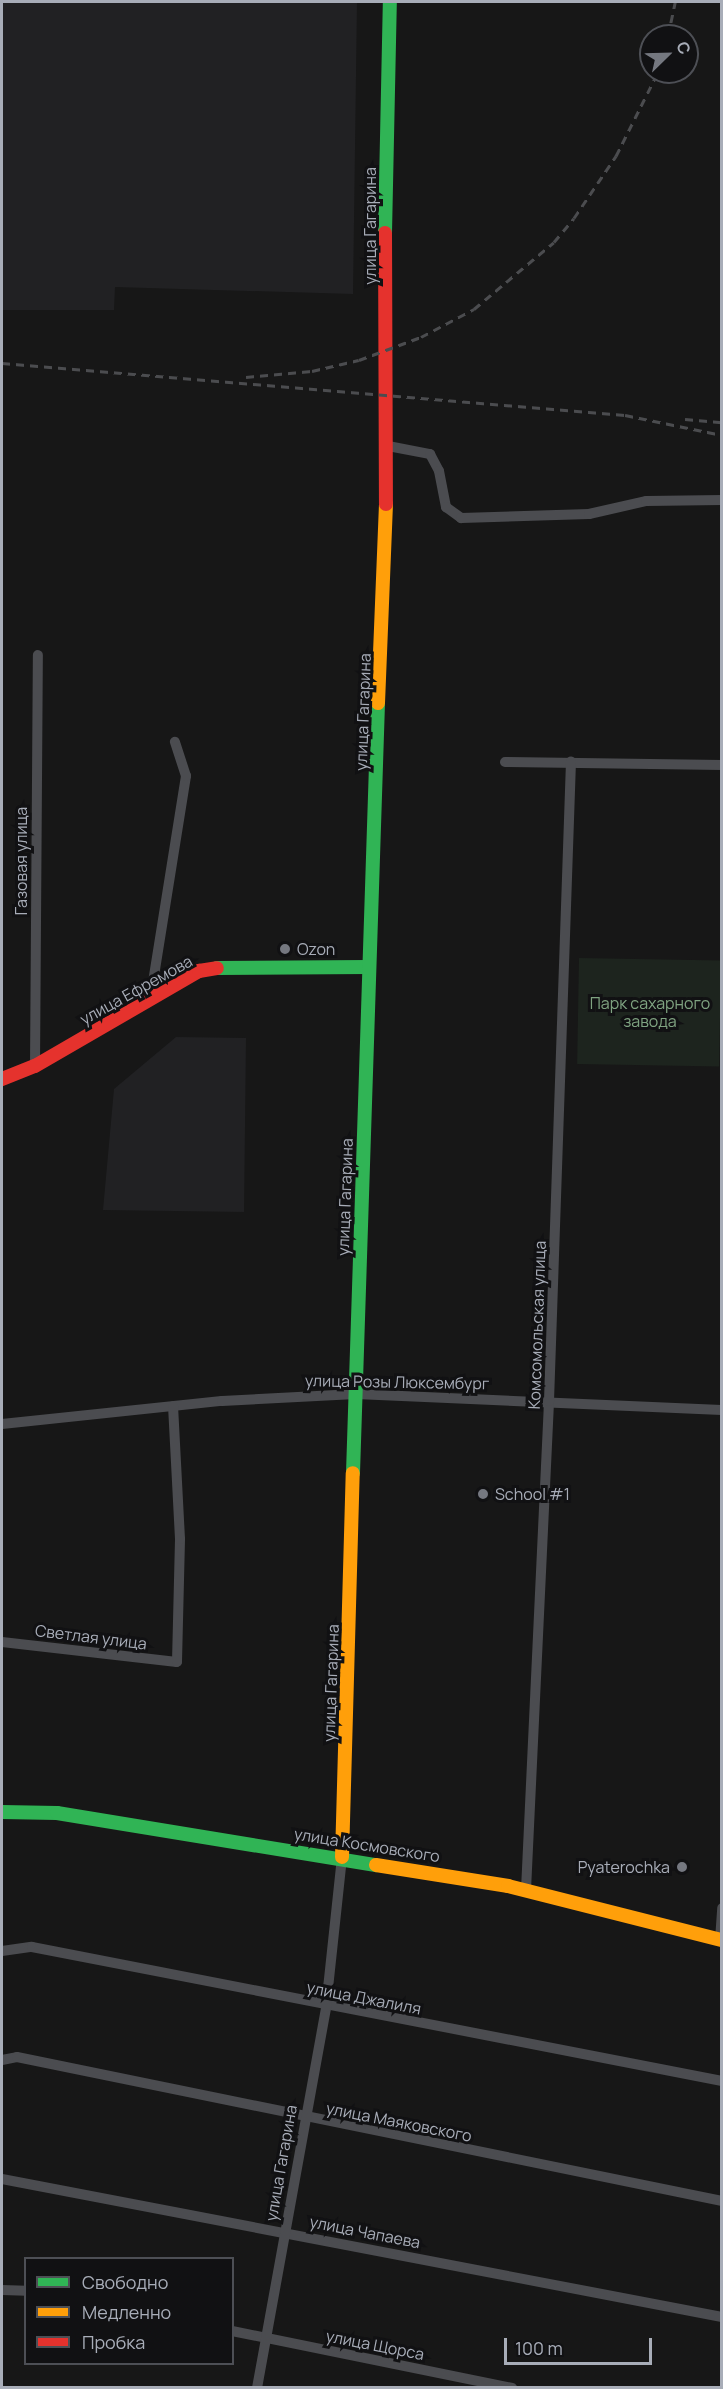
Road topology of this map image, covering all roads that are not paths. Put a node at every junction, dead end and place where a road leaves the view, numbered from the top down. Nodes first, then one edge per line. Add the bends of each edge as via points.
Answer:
1 (390, 2) edge
2 (388, 446) junction
3 (722, 500) edge
4 (38, 656) dead end
5 (175, 742) dead end
6 (571, 761) junction
7 (505, 762) dead end
8 (722, 765) edge
9 (368, 967) junction
10 (160, 992) junction
11 (35, 1066) junction
12 (2, 1079) edge
13 (356, 1394) junction
14 (549, 1401) junction
15 (173, 1406) junction
16 (722, 1410) edge
17 (2, 1424) edge
18 (2, 1642) edge
19 (2, 1812) edge
20 (342, 1857) junction
21 (526, 1890) junction
22 (722, 1908) edge
23 (721, 1940) edge
24 (2, 1951) edge
25 (326, 2007) junction
26 (2, 2060) edge
27 (722, 2081) edge
28 (306, 2119) junction
29 (2, 2179) edge
30 (722, 2201) edge
31 (285, 2232) junction
32 (2, 2290) edge
33 (24, 2291) edge
34 (722, 2317) edge
35 (234, 2331) edge
36 (266, 2338) junction
37 (257, 2388) edge
38 (512, 2388) edge

1 - 2 street, улица Гагарина via 385,239
2 - 3 street via 430,454 439,471 446,507 461,518 589,514 646,501
2 - 9 street, улица Гагарина
4 - 11 street, Газовая улица
5 - 10 street via 186,776 153,982
6 - 7 street
6 - 8 street
6 - 14 street, Комсомольская улица
9 - 10 street, улица Ефремова via 220,967 199,971
9 - 13 street, улица Гагарина
10 - 11 street, улица Ефремова
11 - 12 street, улица Ефремова
13 - 14 street, улица Розы Люксембург
13 - 15 street, улица Розы Люксембург
13 - 20 street, улица Гагарина
14 - 16 street, улица Розы Люксембург
14 - 21 street, Комсомольская улица
15 - 17 street, улица Розы Люксембург
15 - 18 street, Светлая улица via 180,1539 177,1662
19 - 20 street, улица Космовского via 57,1813
20 - 21 street, улица Космовского
20 - 25 street, улица Гагарина
21 - 23 street, улица Космовского
22 - 23 street
24 - 25 street, улица Джалиля via 32,1947
25 - 27 street, улица Джалиля
25 - 28 street, улица Гагарина
26 - 28 street, улица Маяковского via 17,2057
28 - 30 street, улица Маяковского
28 - 31 street, улица Гагарина
29 - 31 street, улица Чапаева
31 - 34 street, улица Чапаева
31 - 36 street, улица Гагарина
32 - 33 street
35 - 36 street, улица Щорса
36 - 37 street, улица Гагарина
36 - 38 street, улица Щорса

